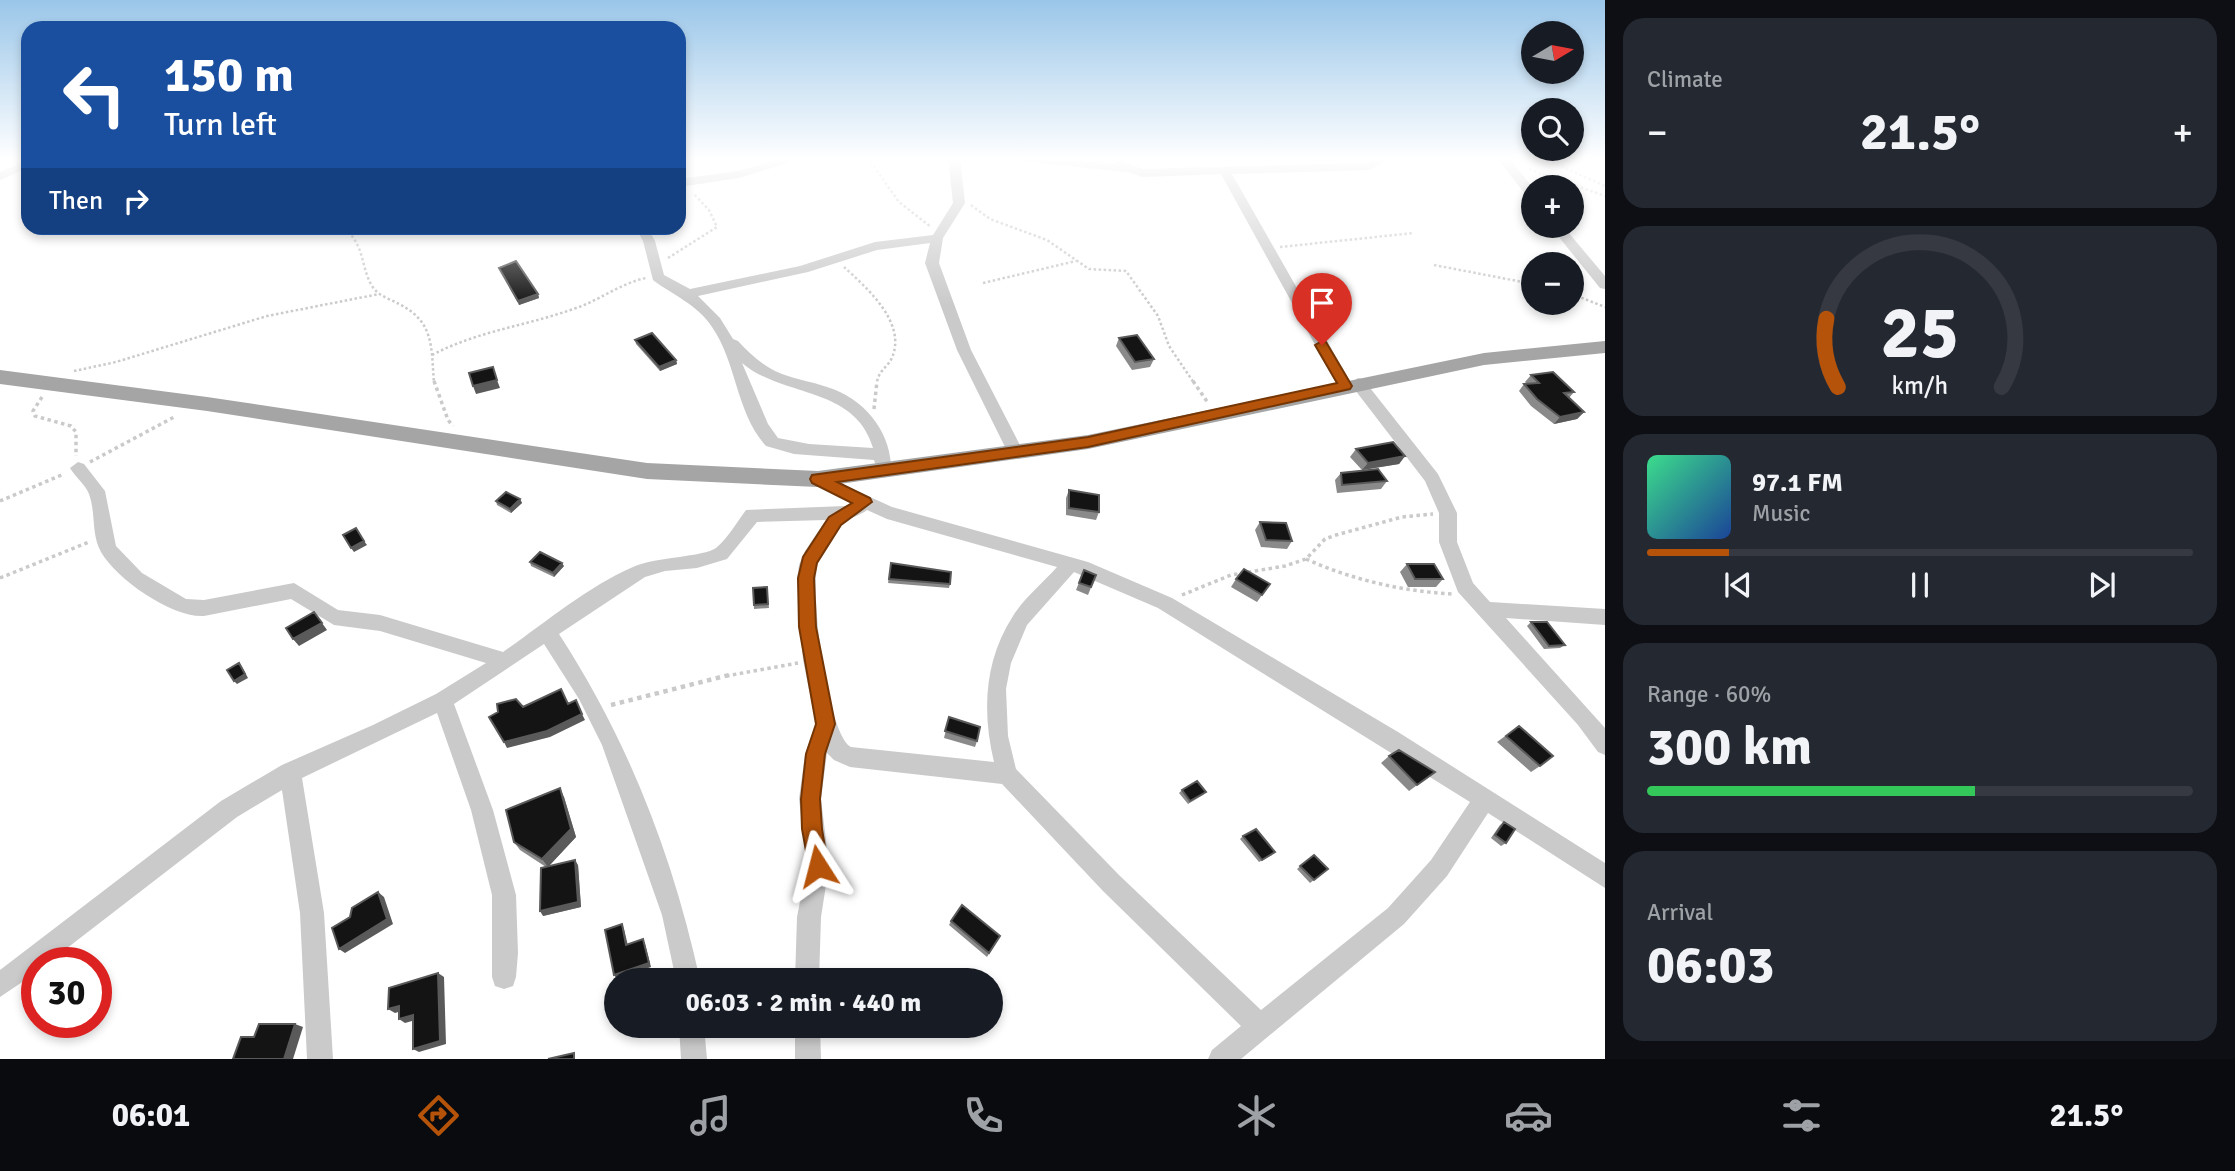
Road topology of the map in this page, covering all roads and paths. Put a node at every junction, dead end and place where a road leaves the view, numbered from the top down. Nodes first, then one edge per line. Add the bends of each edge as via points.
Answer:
1 (706, 207) edge
2 (906, 207) edge
3 (955, 207) edge
4 (974, 207) edge
5 (1245, 207) edge
6 (1414, 233) dead end
7 (352, 235) edge
8 (646, 235) edge
9 (938, 237) junction
10 (1566, 238) edge
11 (1268, 248) junction
12 (835, 259) junction
13 (1076, 261) junction
14 (1434, 265) dead end
15 (657, 272) junction
16 (1521, 282) edge
17 (983, 283) dead end
18 (1605, 285) edge
19 (379, 294) junction
20 (687, 294) junction
21 (1584, 299) edge
22 (1605, 307) edge
23 (722, 330) junction
24 (1605, 347) edge
25 (432, 355) junction
26 (0, 377) edge
27 (52, 384) junction
28 (1352, 384) junction
29 (207, 404) junction
30 (1214, 414) junction
31 (872, 427) junction
32 (468, 444) junction
33 (1016, 453) junction
34 (883, 464) junction
35 (78, 468) junction
36 (818, 479) junction
37 (0, 501) edge
38 (865, 502) junction
39 (845, 513) junction
40 (1448, 513) junction
41 (104, 537) junction
42 (1306, 559) junction
43 (1071, 564) junction
44 (0, 578) edge
45 (1478, 602) junction
46 (1164, 603) junction
47 (1605, 617) edge
48 (548, 633) junction
49 (813, 660) junction
50 (506, 661) junction
51 (443, 700) junction
52 (596, 713) junction
53 (826, 724) junction
54 (1605, 745) edge
55 (290, 772) junction
56 (1007, 774) junction
57 (1485, 798) junction
58 (1605, 876) edge
59 (685, 968) edge
60 (807, 968) edge
61 (504, 977) dead end
62 (0, 985) edge
63 (1261, 1028) junction
64 (693, 1038) edge
65 (808, 1038) edge
66 (320, 1059) edge
67 (694, 1059) edge
68 (808, 1059) edge
69 (1221, 1059) edge

1 - 15 path via 717,227
2 - 9 path
3 - 9 street
4 - 13 path via 984,218 1037,236
5 - 11 street
6 - 11 path
7 - 19 path
8 - 15 street
9 - 12 street via 875,246
9 - 33 street via 932,263 964,350
10 - 18 street
11 - 28 street
12 - 20 street
12 - 31 path via 878,299 896,337 893,358 878,374
13 - 17 path
13 - 30 path via 1093,270 1126,271 1158,316 1169,346
14 - 16 path
15 - 20 street
15 - 25 path via 568,312 461,340
19 - 25 path via 407,308 425,324
19 - 27 path via 233,325 71,372
20 - 23 street
21 - 22 path
23 - 31 street via 752,363 770,375 839,397
23 - 34 street via 767,438 799,449
24 - 28 main road via 1484,359
25 - 32 path via 441,405
26 - 27 main road
27 - 29 main road
27 - 35 path via 33,411 35,416 71,426 76,432
28 - 30 main road
28 - 40 street via 1432,478
29 - 32 main road
29 - 35 path
30 - 33 main road
31 - 34 street via 880,440
32 - 36 main road via 647,471
33 - 34 main road
34 - 36 main road
35 - 37 path
35 - 41 street via 97,491
36 - 38 street
38 - 39 street
38 - 43 street
39 - 48 street via 752,515 721,554 639,572
39 - 49 street via 809,562 807,627
40 - 42 path via 1402,517 1336,535 1325,539
40 - 45 street via 1448,542 1461,578
41 - 44 path
41 - 50 street via 109,550 136,578 191,609 294,591 334,617 380,623
42 - 45 path via 1326,569 1395,587
42 - 46 path via 1231,575
43 - 46 street
43 - 56 street via 1020,620 1001,663 996,689
45 - 47 street
45 - 54 street
46 - 57 street
48 - 50 street
48 - 52 street
49 - 52 path via 636,697
49 - 53 street
50 - 51 street
51 - 55 street
51 - 61 street via 482,810 504,895
52 - 59 street via 648,839 674,915
53 - 56 street via 836,750 850,757
53 - 60 street via 816,754 810,799 818,866 809,917
55 - 62 street via 202,828
55 - 66 street via 312,913
56 - 63 street via 1121,893
57 - 58 street
57 - 63 street via 1439,868 1396,916
63 - 69 street
64 - 67 street
65 - 68 street

